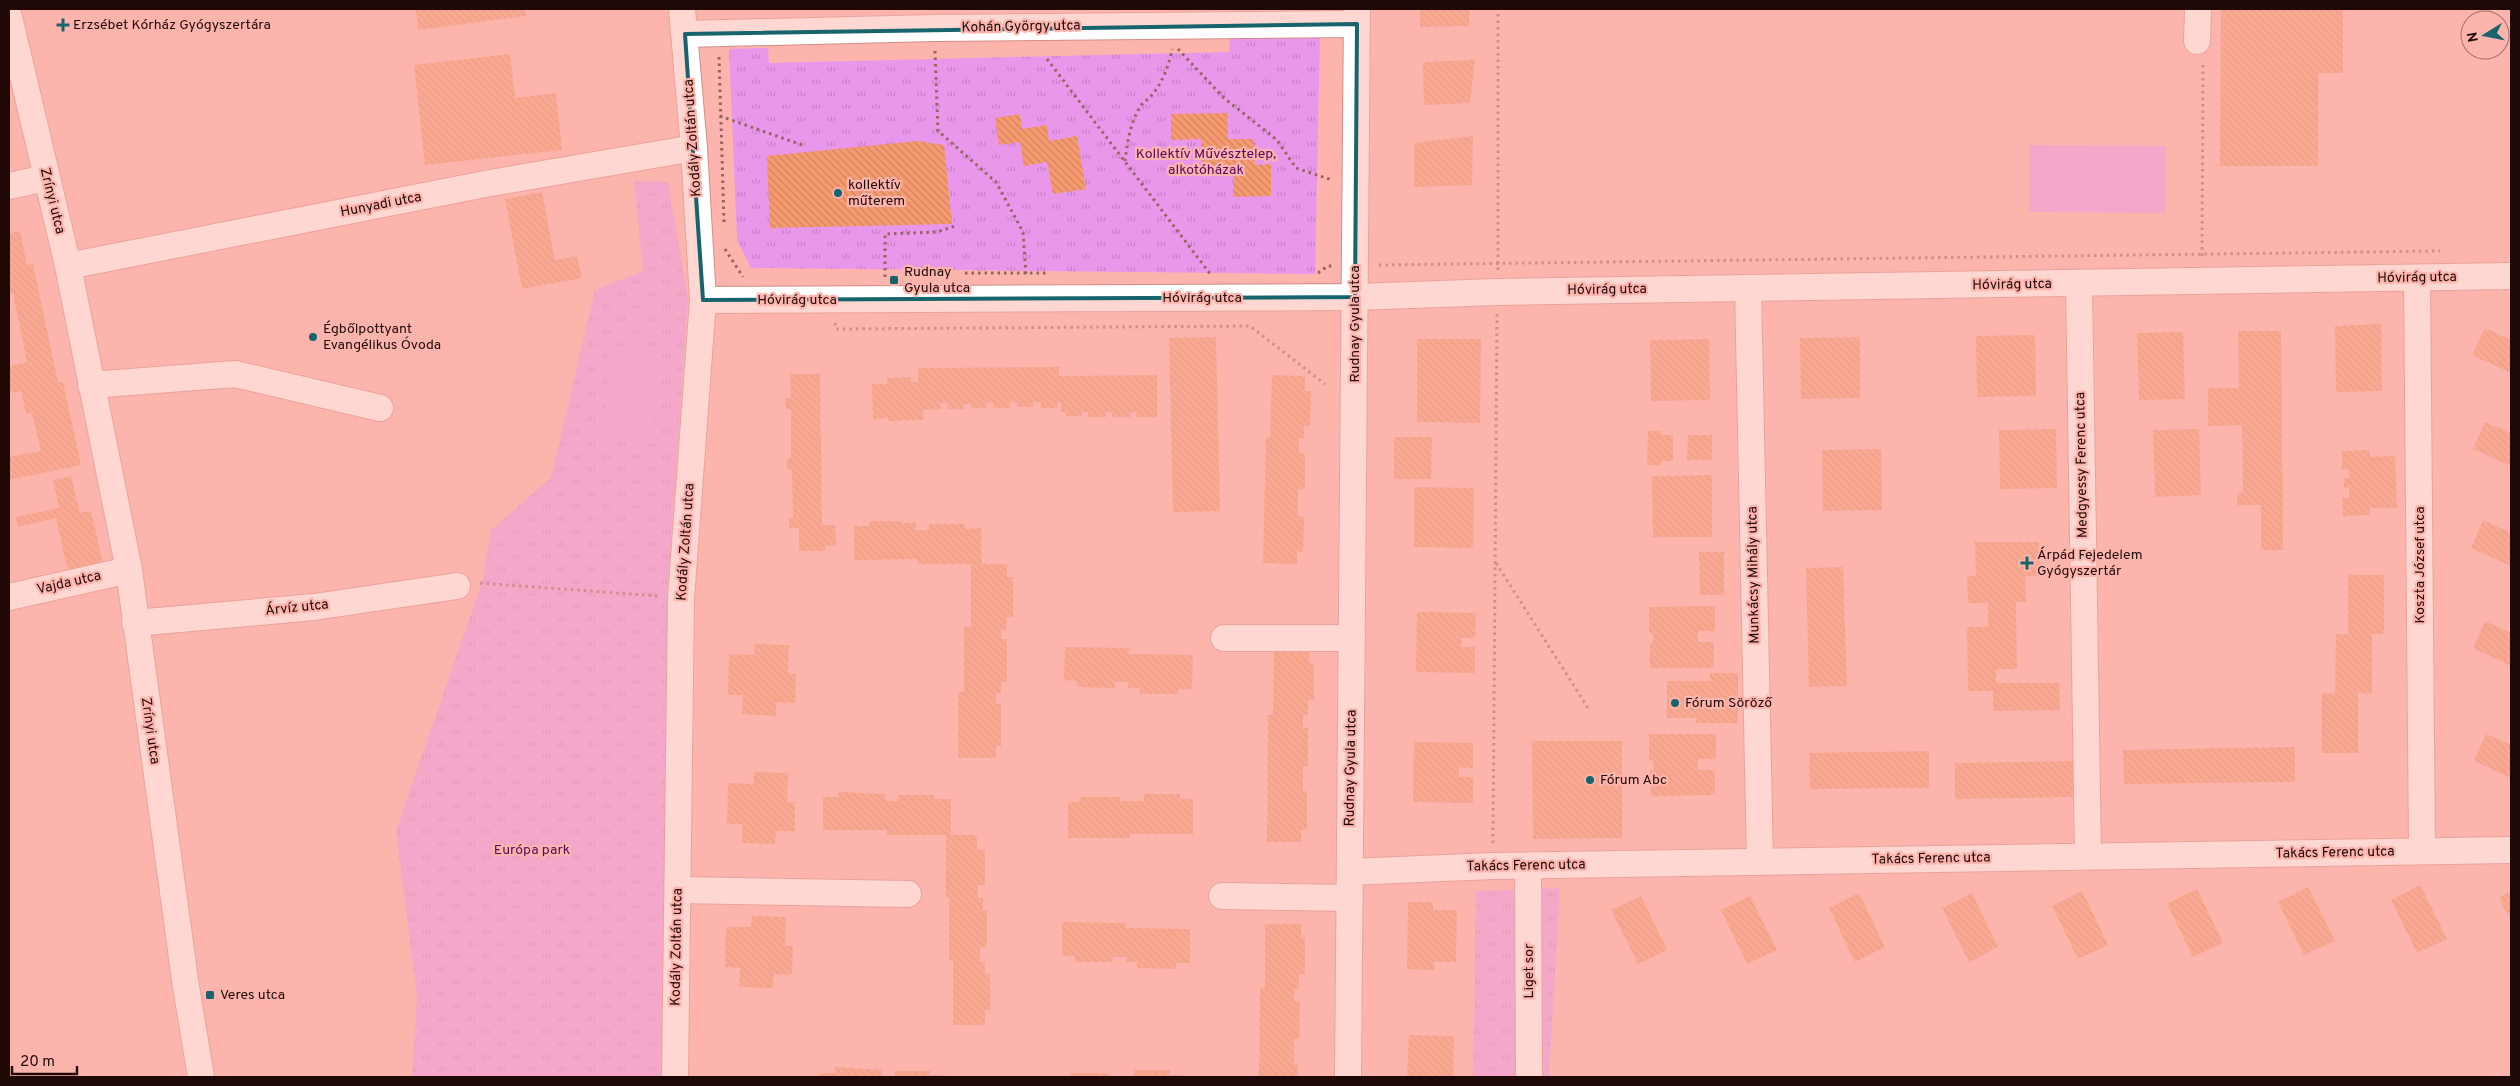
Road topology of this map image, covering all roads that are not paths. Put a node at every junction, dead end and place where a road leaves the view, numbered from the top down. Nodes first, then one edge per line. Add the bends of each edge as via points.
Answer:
1 (2198, 9) edge
2 (1357, 16) edge
3 (9, 17) edge
4 (684, 21) edge
5 (2197, 41) road end
6 (694, 148) junction
7 (46, 178) junction
8 (9, 186) edge
9 (68, 266) junction
10 (2511, 276) edge
11 (2417, 278) junction
12 (2079, 284) junction
13 (1748, 288) junction
14 (1355, 297) junction
15 (703, 300) junction
16 (91, 385) junction
17 (380, 408) dead end
18 (129, 570) junction
19 (457, 586) road end
20 (9, 597) edge
21 (135, 623) junction
22 (1224, 638) dead end
23 (1352, 638) junction
24 (2511, 850) edge
25 (2422, 851) junction
26 (2088, 856) junction
27 (1760, 862) junction
28 (1528, 866) junction
29 (1350, 872) junction
30 (678, 890) junction
31 (908, 894) dead end
32 (1222, 896) dead end
33 (1350, 898) junction
34 (197, 1076) edge
35 (675, 1077) edge
36 (1348, 1077) edge
37 (1530, 1077) edge

1 - 5 street
2 - 4 street, Kohán György utca via 718,34
2 - 14 street, Rudnay Gyula utca
3 - 7 street, Zrínyi utca
4 - 6 street, Kodály Zoltán utca
6 - 9 street, Hunyadi utca via 485,184
6 - 15 street, Kodály Zoltán utca
7 - 8 street
7 - 9 street, Zrínyi utca
9 - 16 street, Zrínyi utca
10 - 11 street, Hóvirág utca
11 - 12 street, Hóvirág utca
11 - 25 street, Koszta József utca
12 - 13 street, Hóvirág utca
12 - 26 street, Medgyessy Ferenc utca
13 - 14 street, Hóvirág utca
13 - 27 street, Munkácsy Mihály utca
14 - 15 street, Hóvirág utca
14 - 23 street, Rudnay Gyula utca
15 - 30 street, Kodály Zoltán utca via 681,599
16 - 17 street via 235,374
16 - 18 street, Zrínyi utca
18 - 20 street, Vajda utca
18 - 21 street, Zrínyi utca
19 - 21 street, Árvíz utca via 314,607
21 - 34 street, Zrínyi utca
22 - 23 street
23 - 29 street, Rudnay Gyula utca
24 - 25 street, Takács Ferenc utca
25 - 26 street, Takács Ferenc utca
26 - 27 street, Takács Ferenc utca
27 - 28 street, Takács Ferenc utca
28 - 29 street, Takács Ferenc utca
28 - 37 street, Liget sor
29 - 33 street, Rudnay Gyula utca
30 - 31 street
30 - 35 street, Kodály Zoltán utca
32 - 33 street
33 - 36 street, Rudnay Gyula utca

